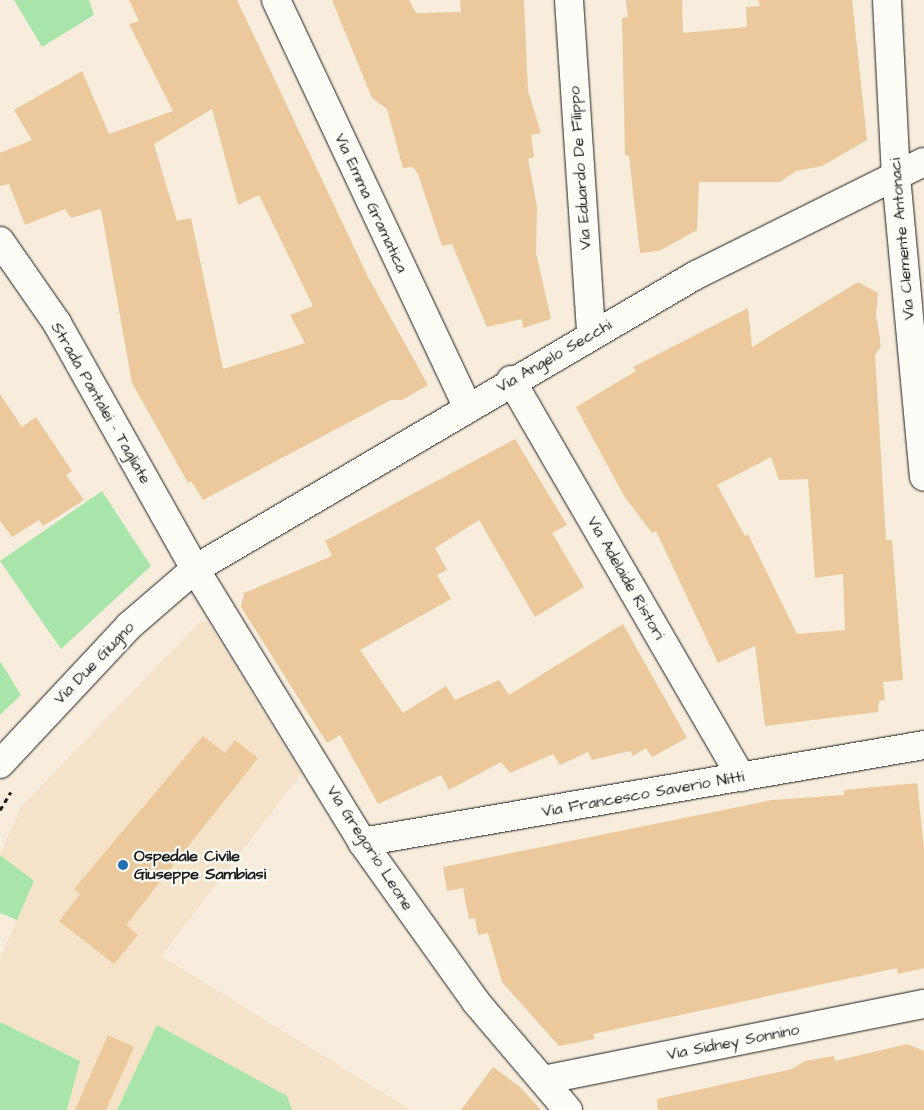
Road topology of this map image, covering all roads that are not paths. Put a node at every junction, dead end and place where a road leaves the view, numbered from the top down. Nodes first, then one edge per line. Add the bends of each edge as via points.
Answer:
1 (276, 0) edge
2 (568, 0) edge
3 (887, 0) edge
4 (924, 162) edge
5 (896, 176) junction
6 (0, 241) edge
7 (590, 335) junction
8 (511, 380) junction
9 (466, 406) junction
10 (924, 477) edge
11 (195, 569) junction
12 (924, 745) edge
13 (0, 764) edge
14 (741, 776) junction
15 (362, 842) junction
16 (924, 1004) edge
17 (543, 1080) junction
18 (568, 1110) edge

1 - 9 street, Via Emma Gramatica
2 - 7 street, Via Eduardo De Filippo
3 - 5 street, Via Clemente Antonaci
4 - 5 street, Via Angelo Secchi
5 - 7 street, Via Angelo Secchi via 696,275
5 - 10 street, Via Clemente Antonaci
6 - 11 street, Strada Pantalei - Tagliate via 57,323
7 - 8 street, Via Angelo Secchi
8 - 9 street, Via Angelo Secchi
8 - 14 street, Via Adelaide Ristori
9 - 11 street, Via Angelo Secchi
11 - 13 street, Via Due Giugno via 129,626
11 - 15 street, Via Gregorio Leone
12 - 14 street, Via Francesco Saverio Nitti
14 - 15 street, Via Francesco Saverio Nitti
15 - 17 street, Via Gregorio Leone via 476,1002
16 - 17 street, Via Sidney Sonnino
17 - 18 street, Via Gregorio Leone

